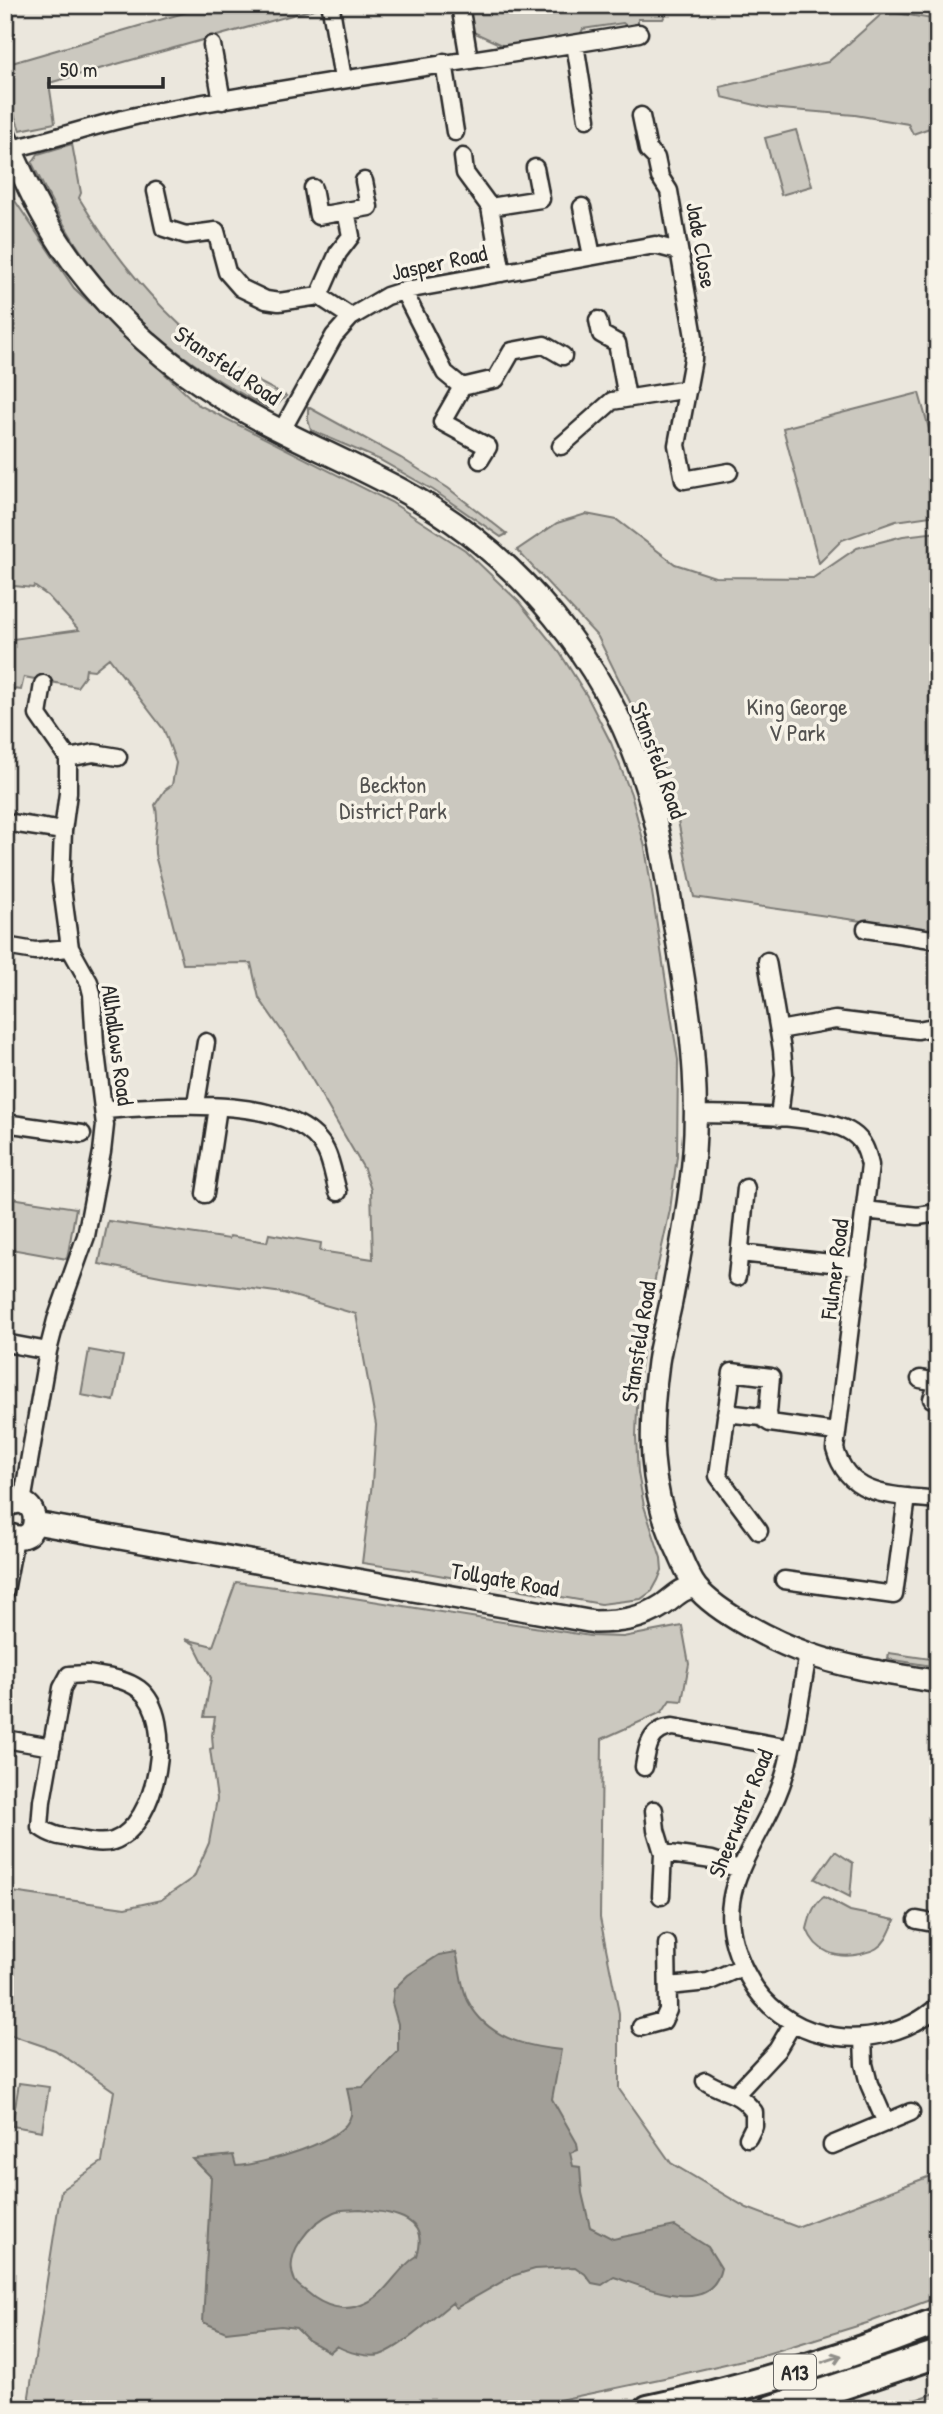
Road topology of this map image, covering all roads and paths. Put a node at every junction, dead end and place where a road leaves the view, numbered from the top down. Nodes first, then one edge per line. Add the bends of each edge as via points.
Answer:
1 (460, 5) edge
2 (331, 8) dead end
3 (639, 33) dead end
4 (575, 44) junction
5 (212, 45) dead end
6 (469, 60) junction
7 (444, 62) junction
8 (344, 79) junction
9 (222, 101) junction
10 (641, 116) dead end
11 (587, 120) dead end
12 (455, 132) dead end
13 (8, 143) edge
14 (463, 158) dead end
15 (535, 168) dead end
16 (364, 181) dead end
17 (313, 188) dead end
18 (156, 191) dead end
19 (582, 207) dead end
20 (490, 208) junction
21 (346, 211) junction
22 (592, 256) junction
23 (681, 257) junction
24 (502, 272) junction
25 (406, 290) junction
26 (319, 296) junction
27 (352, 317) junction
28 (598, 320) dead end
29 (563, 356) dead end
30 (462, 387) junction
31 (688, 389) junction
32 (627, 398) junction
33 (281, 432) junction
34 (561, 446) dead end
35 (480, 460) dead end
36 (729, 472) dead end
37 (43, 684) dead end
38 (118, 757) dead end
39 (68, 758) junction
40 (5, 822) edge
41 (63, 831) junction
42 (866, 929) dead end
43 (938, 940) edge
44 (5, 946) edge
45 (70, 948) junction
46 (767, 961) dead end
47 (938, 1026) edge
48 (779, 1030) junction
49 (206, 1042) dead end
50 (196, 1104) junction
51 (218, 1107) junction
52 (105, 1110) junction
53 (697, 1114) junction
54 (779, 1118) junction
55 (5, 1123) edge
56 (82, 1135) dead end
57 (746, 1188) dead end
58 (338, 1192) dead end
59 (205, 1194) dead end
60 (865, 1210) junction
61 (938, 1213) edge
62 (740, 1253) junction
63 (858, 1266) junction
64 (737, 1277) dead end
65 (5, 1343) edge
66 (48, 1351) junction
67 (920, 1379) dead end
68 (938, 1382) edge
69 (932, 1399) dead end
70 (726, 1413) junction
71 (770, 1423) junction
72 (836, 1432) junction
73 (907, 1496) junction
74 (938, 1500) edge
75 (14, 1505) edge
76 (35, 1523) junction
77 (759, 1531) dead end
78 (10, 1535) edge
79 (783, 1580) dead end
80 (695, 1586) junction
81 (5, 1591) edge
82 (808, 1654) junction
83 (938, 1682) edge
84 (5, 1739) edge
85 (52, 1747) junction
86 (790, 1748) junction
87 (644, 1767) dead end
88 (654, 1810) dead end
89 (663, 1853) junction
90 (739, 1869) junction
91 (661, 1896) dead end
92 (917, 1920) dead end
93 (938, 1924) edge
94 (667, 1944) dead end
95 (742, 1967) junction
96 (669, 1986) junction
97 (938, 2006) edge
98 (793, 2023) junction
99 (641, 2027) dead end
100 (863, 2038) junction
101 (705, 2081) dead end
102 (736, 2094) junction
103 (911, 2112) dead end
104 (886, 2123) junction
105 (748, 2138) dead end
106 (832, 2145) dead end
107 (938, 2321) edge
108 (938, 2354) edge
109 (648, 2409) edge
110 (772, 2409) edge

1 - 6 street
2 - 8 street
3 - 4 street
4 - 6 street
4 - 11 street
5 - 9 street
6 - 7 street
7 - 8 street
7 - 12 street
8 - 9 street
9 - 13 street
10 - 23 street, Jade Close via 648,150 669,191
13 - 33 street, Stansfeld Road via 61,244 112,308 203,386
14 - 20 street via 465,173
15 - 20 street via 541,199
16 - 21 street via 369,206
17 - 21 street via 318,216
18 - 26 street via 164,228 186,235 216,230 227,272 241,288 279,302
19 - 22 street
20 - 24 street
21 - 26 street via 351,236
22 - 23 street, Jasper Road via 656,245
22 - 24 street, Jasper Road
23 - 31 street, Jade Close via 694,337
24 - 25 street, Jasper Road
25 - 27 street, Jasper Road
25 - 30 street via 445,373
26 - 27 street
27 - 33 street, Jasper Road via 334,336
28 - 32 street via 601,334 617,343
29 - 30 street via 544,345 512,351 496,379
30 - 35 street via 442,422 488,447
31 - 32 street
31 - 36 street, Jade Close via 677,445 684,480
32 - 34 street via 612,401
33 - 53 street, Stansfeld Road via 405,492 457,524 541,600 597,677 634,754 657,830 690,1028
37 - 39 street via 38,715
38 - 39 street via 94,753
39 - 41 street, Allhallows Road
40 - 41 street
41 - 45 street, Allhallows Road via 61,881
42 - 43 street
44 - 45 street via 35,951
45 - 52 street, Allhallows Road via 89,982
46 - 48 street
47 - 48 street via 918,1030 835,1020
48 - 54 street via 784,1074
49 - 50 street
50 - 51 street
50 - 52 street
51 - 58 street via 283,1116 312,1133 326,1150
51 - 59 street
52 - 66 street, Allhallows Road via 90,1216
53 - 54 street, Fulmer Road
53 - 80 street, Stansfeld Road via 688,1203 652,1417 657,1494 668,1531
54 - 60 street, Fulmer Road via 830,1123 863,1142 870,1166
55 - 56 street
57 - 62 street
60 - 61 street via 918,1216
60 - 63 street, Fulmer Road
62 - 63 street
62 - 64 street
63 - 72 street, Fulmer Road
65 - 66 street
66 - 75 street, Allhallows Road
67 - 68 street
68 - 69 street
70 - 71 street via 761,1417
70 - 71 street via 732,1372 771,1377
70 - 77 street via 719,1476
71 - 72 street
72 - 73 street, Fulmer Road via 839,1464 849,1476 876,1492
73 - 74 street, Fulmer Road
73 - 79 street via 894,1595
75 - 76 street via 30,1507
76 - 78 street via 24,1537
76 - 80 street, Tollgate Road via 594,1622 646,1614
78 - 81 street
80 - 82 street via 765,1636
82 - 83 street
82 - 86 street, Sheerwater Road
84 - 85 street
85 - 85 street via 62,1688 69,1675 126,1681 141,1691 152,1704 160,1735 153,1790 128,1832 112,1841 95,1842 50,1835 40,1827
86 - 87 street via 663,1728 650,1741
86 - 90 street, Sheerwater Road via 778,1791
88 - 89 street
89 - 90 street
89 - 91 street
90 - 95 street, Sheerwater Road via 729,1917
92 - 93 street
94 - 96 street
95 - 96 street via 708,1982
95 - 98 street, Sheerwater Road via 758,1995
96 - 99 street via 663,2021
97 - 100 street, Sheerwater Road via 908,2025
98 - 100 street, Sheerwater Road via 822,2034
98 - 102 street via 777,2050
100 - 104 street via 869,2084
101 - 102 street
102 - 105 street via 754,2112
103 - 104 street
104 - 106 street
109 -> 107 highway, A13 via 803,2369
108 - 110 highway, A13

